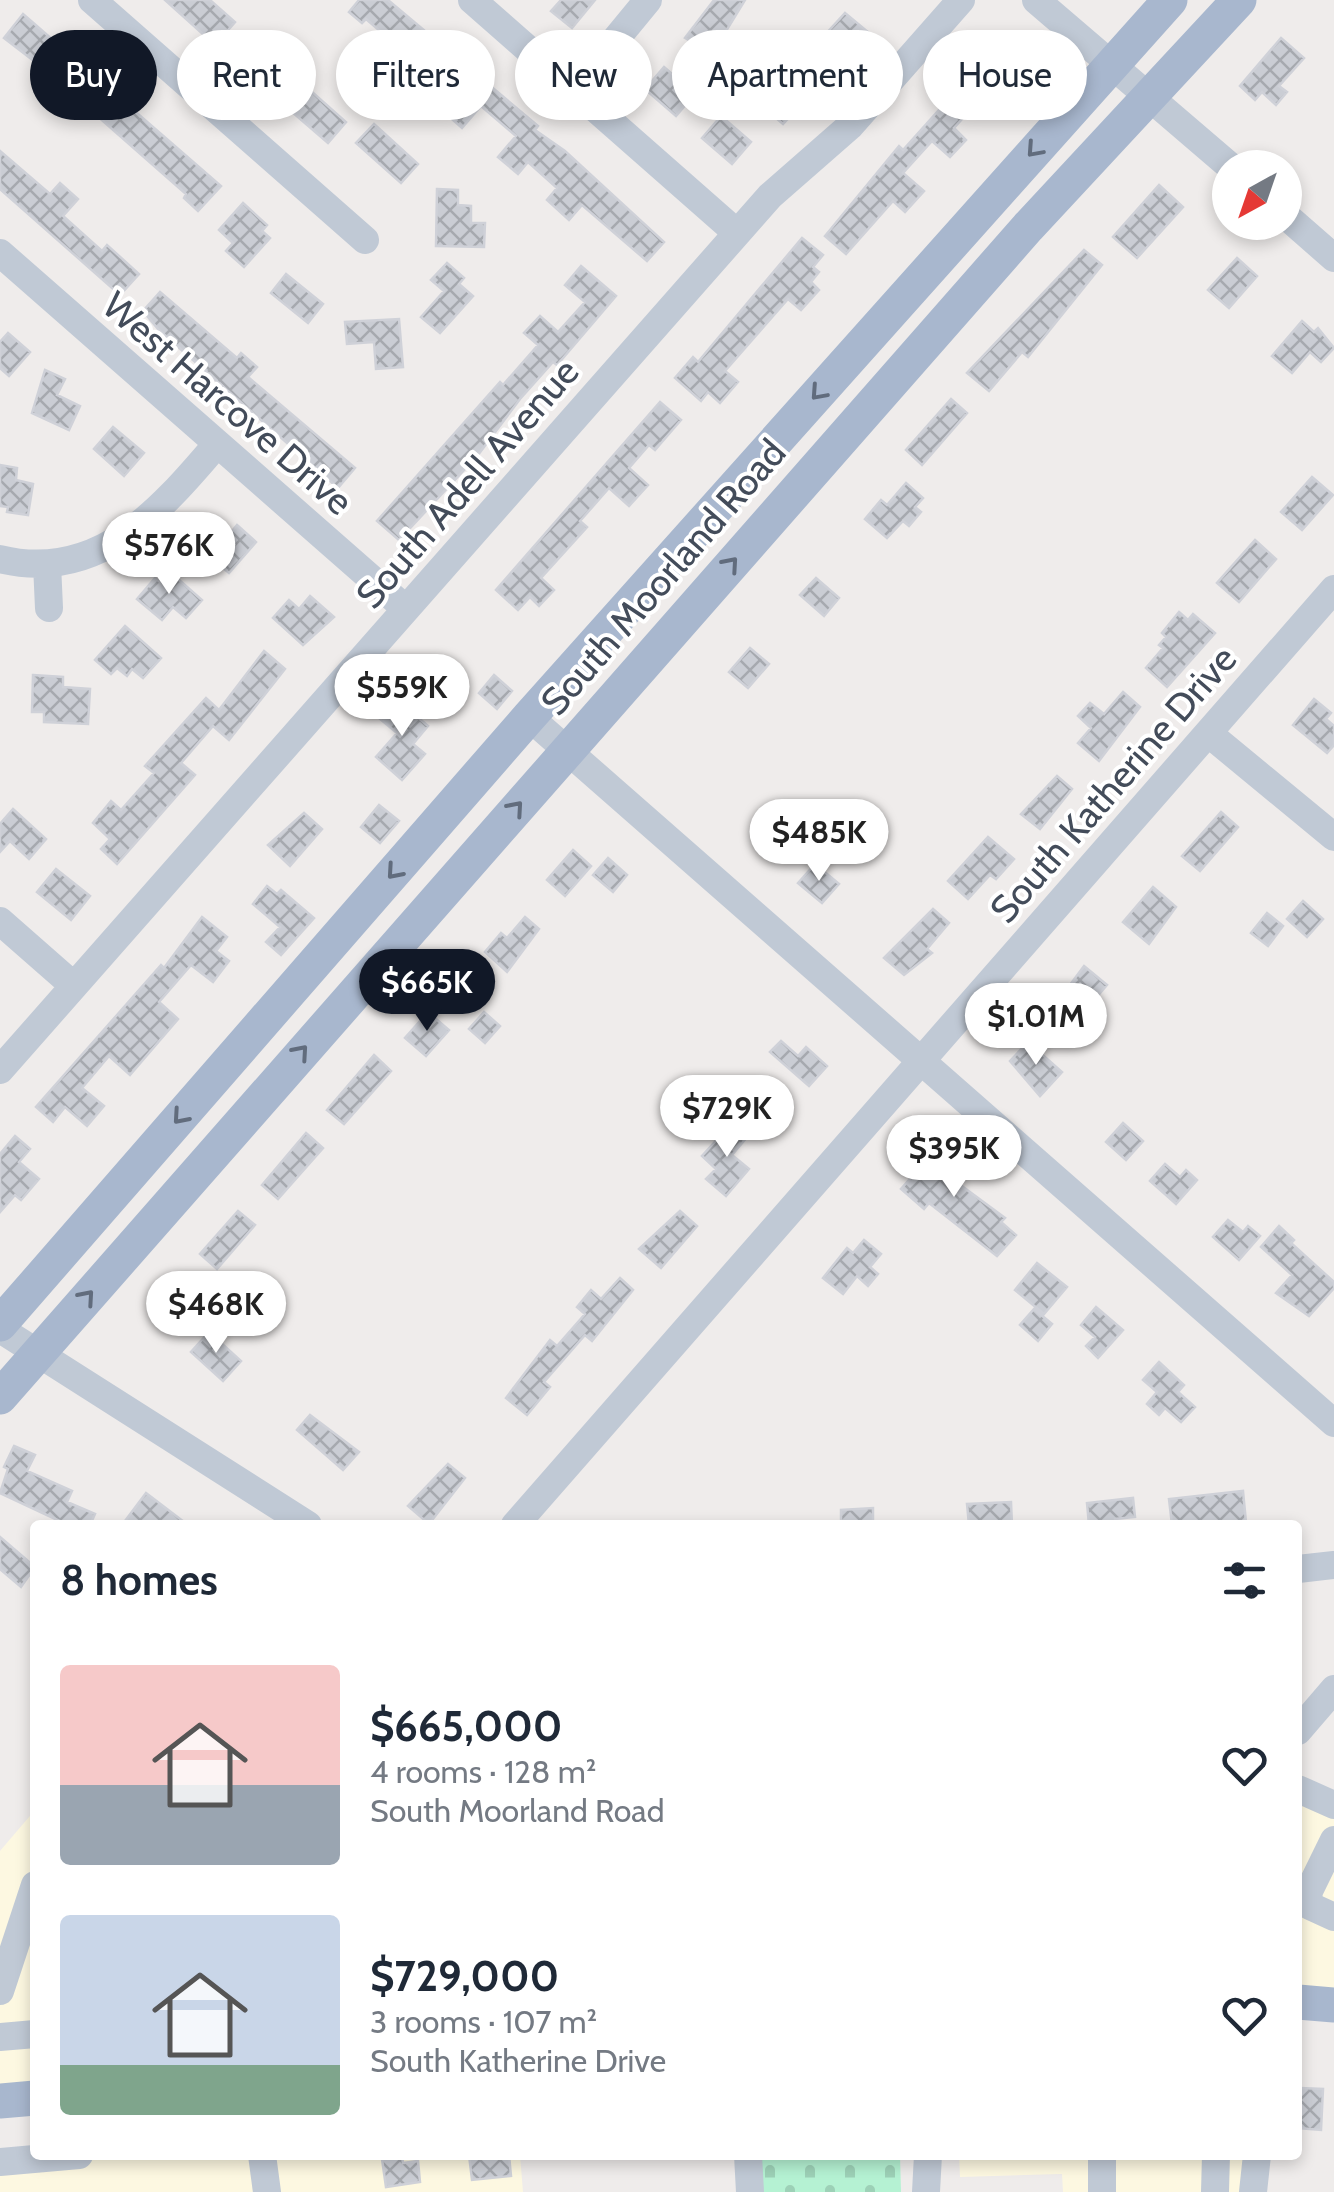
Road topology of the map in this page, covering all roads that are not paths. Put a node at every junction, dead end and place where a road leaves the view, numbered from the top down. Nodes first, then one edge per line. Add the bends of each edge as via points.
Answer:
1 (92, 0) edge
2 (472, 0) edge
3 (648, 0) edge
4 (961, 0) edge
5 (1036, 0) edge
6 (1170, 0) edge
7 (1239, 0) edge
8 (623, 30) edge
9 (515, 38) edge
10 (1112, 63) junction
11 (1152, 97) junction
12 (608, 120) edge
13 (1212, 150) edge
14 (1302, 230) edge
15 (737, 233) junction
16 (365, 240) dead end
17 (0, 253) edge
18 (1334, 258) edge
19 (217, 444) junction
20 (0, 559) edge
21 (47, 564) junction
22 (1334, 589) edge
23 (48, 608) dead end
24 (406, 610) junction
25 (529, 717) junction
26 (1208, 733) junction
27 (566, 750) junction
28 (1334, 837) edge
29 (0, 921) edge
30 (74, 986) junction
31 (919, 1063) junction
32 (0, 1070) edge
33 (0, 1327) edge
34 (36, 1355) junction
35 (0, 1397) edge
36 (1334, 1422) edge
37 (300, 1520) edge
38 (519, 1520) edge
39 (1334, 1565) edge
40 (1302, 1569) edge
41 (1334, 1689) edge
42 (1302, 1727) edge
43 (1302, 1791) edge
44 (1334, 1805) edge
45 (1334, 1840) edge
46 (30, 1906) edge
47 (1334, 1917) edge
48 (0, 1991) edge
49 (1302, 2002) edge
50 (1334, 2005) edge
51 (30, 2034) edge
52 (0, 2037) edge
53 (30, 2098) edge
54 (0, 2101) edge
55 (30, 2159) edge
56 (263, 2160) edge
57 (748, 2160) edge
58 (928, 2160) edge
59 (1102, 2160) edge
60 (1257, 2160) edge
61 (0, 2162) edge
62 (266, 2192) edge
63 (750, 2192) edge
64 (926, 2192) edge
65 (1102, 2192) edge
66 (1253, 2192) edge

1 - 16 street
2 - 9 street
3 - 8 street
4 - 15 street, South Adell Avenue via 850,126
5 - 10 street
6 - 10 main road, South Moorland Road
7 - 11 main road, South Moorland Road
10 - 11 street
10 -> 25 main road, South Moorland Road
11 - 13 street
27 -> 11 main road, South Moorland Road via 1028,227
12 - 15 street
14 - 18 street
15 - 24 street, South Adell Avenue
17 - 19 street, West Harcove Drive
19 - 21 street via 132,534 91,555
19 - 24 street, West Harcove Drive
20 - 21 street
21 - 23 street
22 - 26 street, South Katherine Drive
24 - 30 street, South Adell Avenue
25 - 27 street
25 -> 33 main road, South Moorland Road
26 - 28 street
26 - 31 street, South Katherine Drive
27 - 31 street
34 -> 27 main road, South Moorland Road
29 - 30 street
30 - 32 street, South Adell Avenue
31 - 36 street
31 - 38 street, South Katherine Drive
33 - 34 street
34 - 35 main road, South Moorland Road
34 - 37 street
39 - 40 street
41 - 42 street
43 - 44 street
45 - 47 street via 1308,1893 1310,1906
46 - 48 street
49 - 50 main road
51 - 52 street
53 - 54 main road
55 - 61 street
56 - 62 street
57 - 63 street
58 - 64 street
59 - 65 street
60 - 66 street

